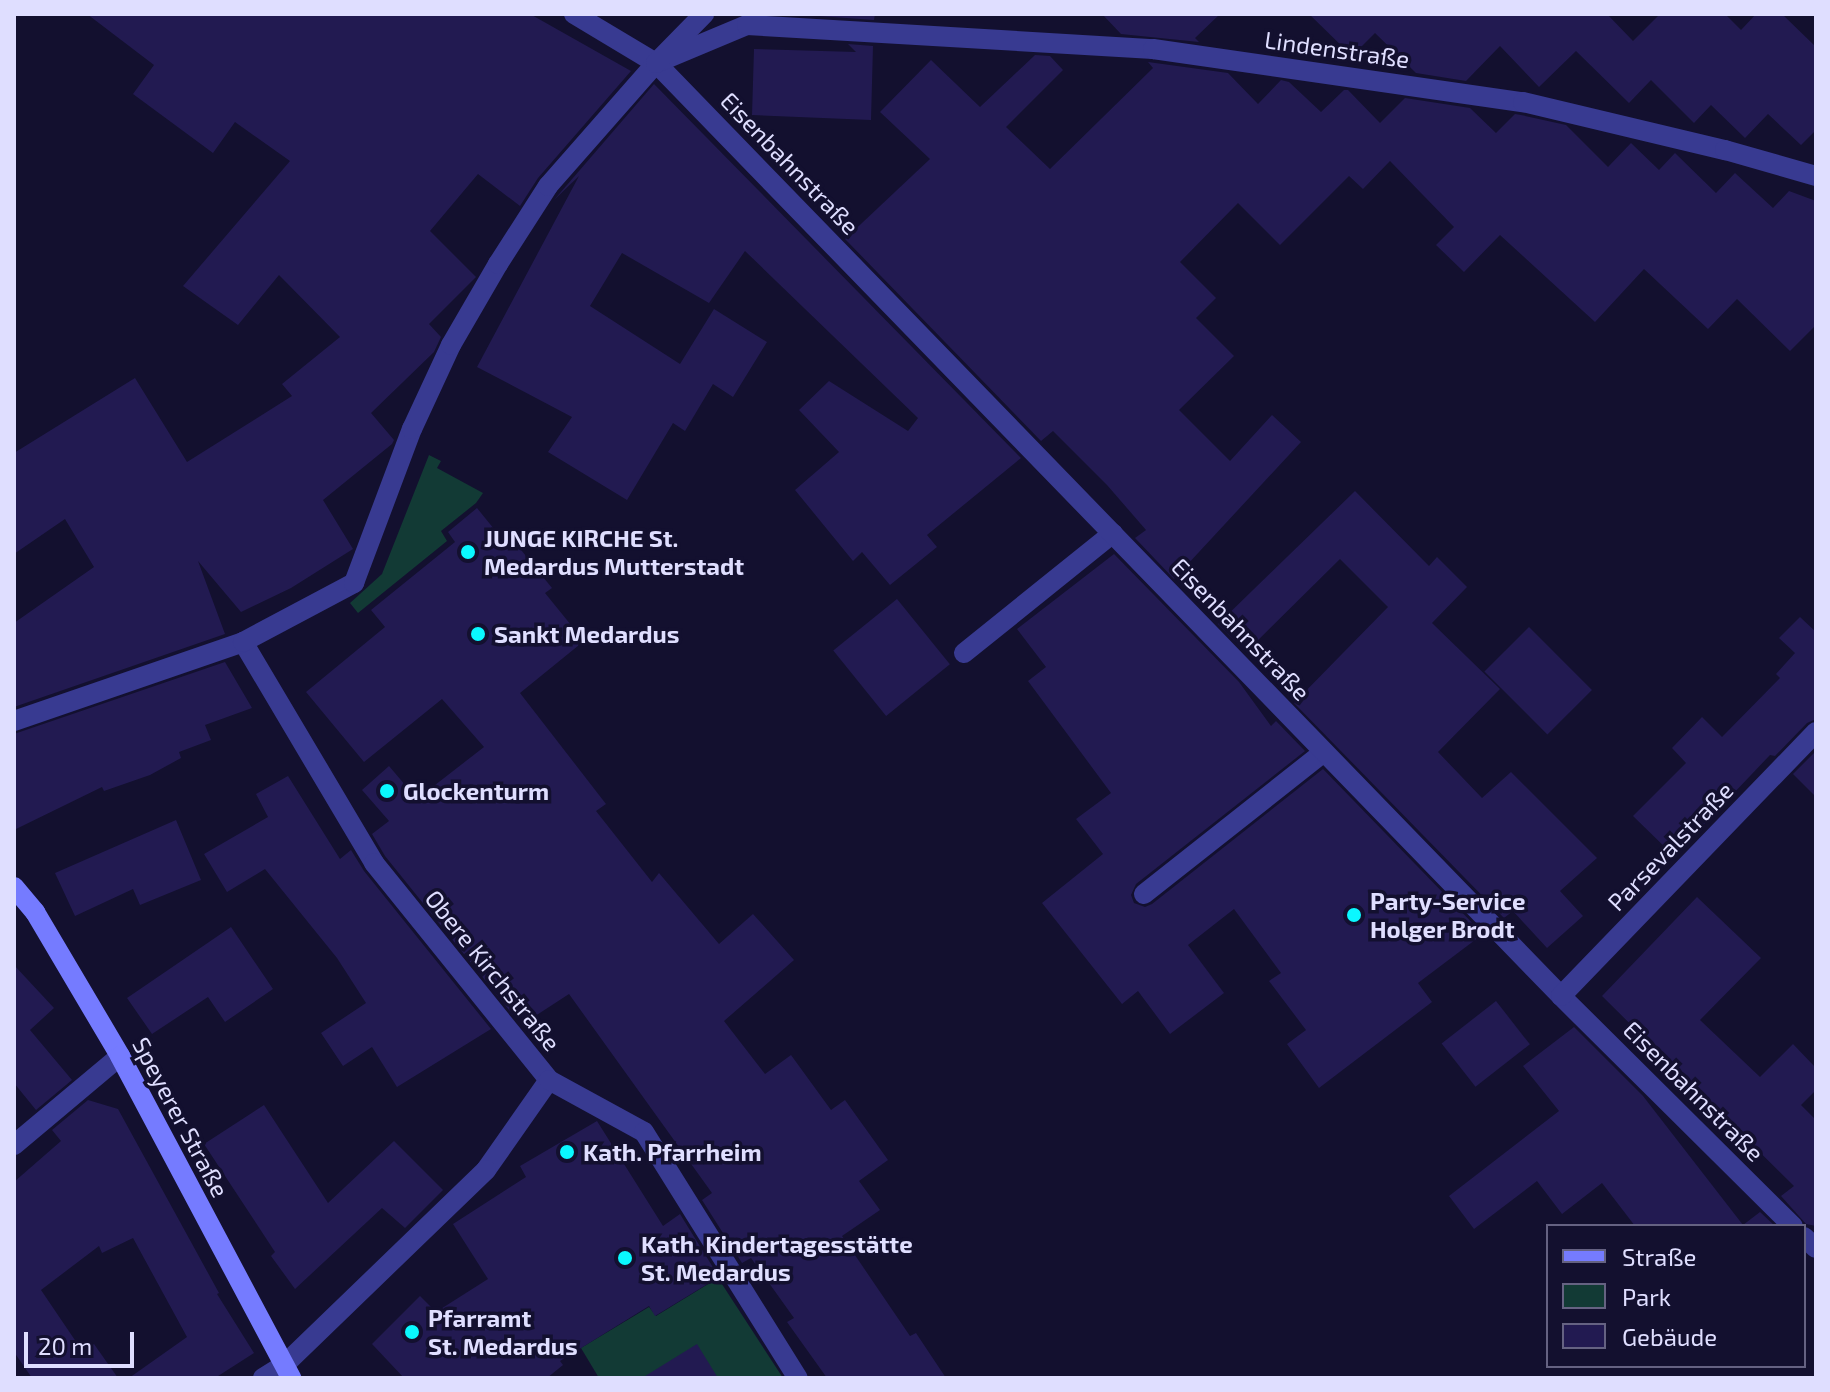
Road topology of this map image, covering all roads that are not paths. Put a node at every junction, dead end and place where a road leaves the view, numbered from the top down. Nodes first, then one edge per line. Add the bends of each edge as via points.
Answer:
1 (574, 14) edge
2 (704, 14) edge
3 (656, 63) junction
4 (1816, 176) edge
5 (1113, 533) junction
6 (243, 642) junction
7 (964, 653) dead end
8 (14, 721) edge
9 (1816, 732) edge
10 (1324, 752) junction
11 (14, 887) edge
12 (1144, 894) dead end
13 (1561, 996) junction
14 (120, 1056) junction
15 (549, 1080) junction
16 (14, 1145) edge
17 (1791, 1224) edge
18 (288, 1371) edge
19 (263, 1378) edge
20 (798, 1378) edge

1 - 3 street, Eisenbahnstraße
2 - 3 street
3 - 4 street, Lindenstraße via 747,25 1153,49 1523,102
3 - 5 street, Eisenbahnstraße
3 - 6 street via 548,186 498,264 451,345 412,429 354,583
5 - 7 street
5 - 10 street, Eisenbahnstraße
6 - 8 street
6 - 15 street, Obere Kirchstraße via 374,863
9 - 13 street, Parsevalstraße
10 - 12 street
10 - 13 street, Eisenbahnstraße
11 - 14 main road, Speyerer Straße via 35,912
13 - 17 street, Eisenbahnstraße
14 - 16 street
14 - 18 main road, Speyerer Straße
15 - 18 street, Obere Kirchstraße via 486,1170
15 - 20 street via 644,1132
18 - 19 street, Obere Kirchstraße

